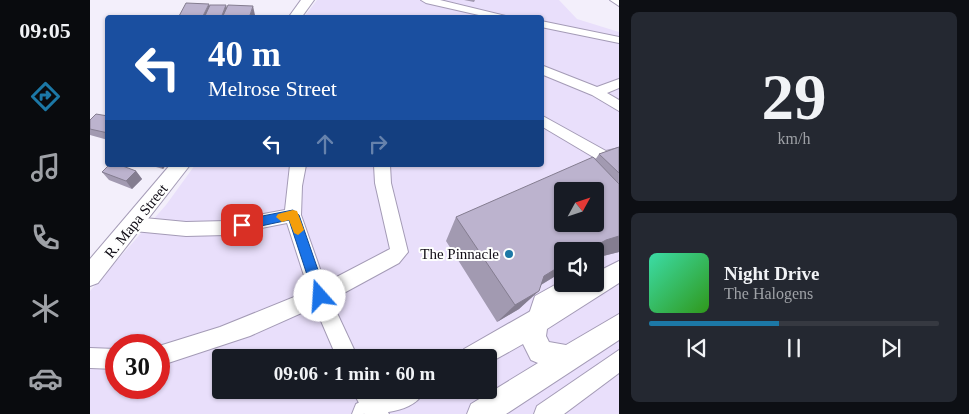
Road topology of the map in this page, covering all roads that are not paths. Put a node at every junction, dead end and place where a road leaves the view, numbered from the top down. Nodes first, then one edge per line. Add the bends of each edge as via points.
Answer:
1 (308, 0) edge
2 (426, 0) edge
3 (486, 0) edge
4 (615, 0) edge
5 (619, 3) edge
6 (477, 11) junction
7 (296, 15) edge
8 (496, 15) edge
9 (544, 25) edge
10 (619, 40) edge
11 (544, 70) edge
12 (619, 83) edge
13 (597, 92) junction
14 (619, 106) edge
15 (544, 122) edge
16 (619, 153) edge
17 (179, 167) edge
18 (298, 167) edge
19 (382, 167) edge
20 (293, 215) junction
21 (134, 224) junction
22 (609, 272) edge
23 (90, 276) edge
24 (561, 292) edge
25 (320, 296) junction
26 (537, 320) junction
27 (619, 326) edge
28 (344, 349) edge
29 (488, 349) edge
30 (170, 353) edge
31 (90, 358) edge
32 (571, 358) junction
33 (105, 359) edge
34 (619, 360) edge
35 (390, 399) edge
36 (513, 404) edge
37 (371, 407) edge
38 (481, 414) edge
39 (545, 414) edge

1 - 7 main road
2 - 6 street
3 - 6 street
4 - 5 street
6 - 8 street
9 - 10 street
11 - 13 street
12 - 13 street
13 - 14 street
15 - 16 street via 598,154 606,157
17 - 21 main road, R. Mapa Street
18 - 20 street
19 - 25 street via 399,252
20 - 21 street via 226,228 186,229
20 - 25 street
21 - 23 main road, R. Mapa Street
22 - 26 main road
24 - 26 street via 542,303
25 - 28 street
25 - 30 street via 199,345
26 - 29 main road
26 - 32 main road via 533,337 540,351 558,358
27 - 32 main road
31 - 33 street
32 - 36 main road
34 - 39 street
35 - 37 main road
36 - 38 main road

